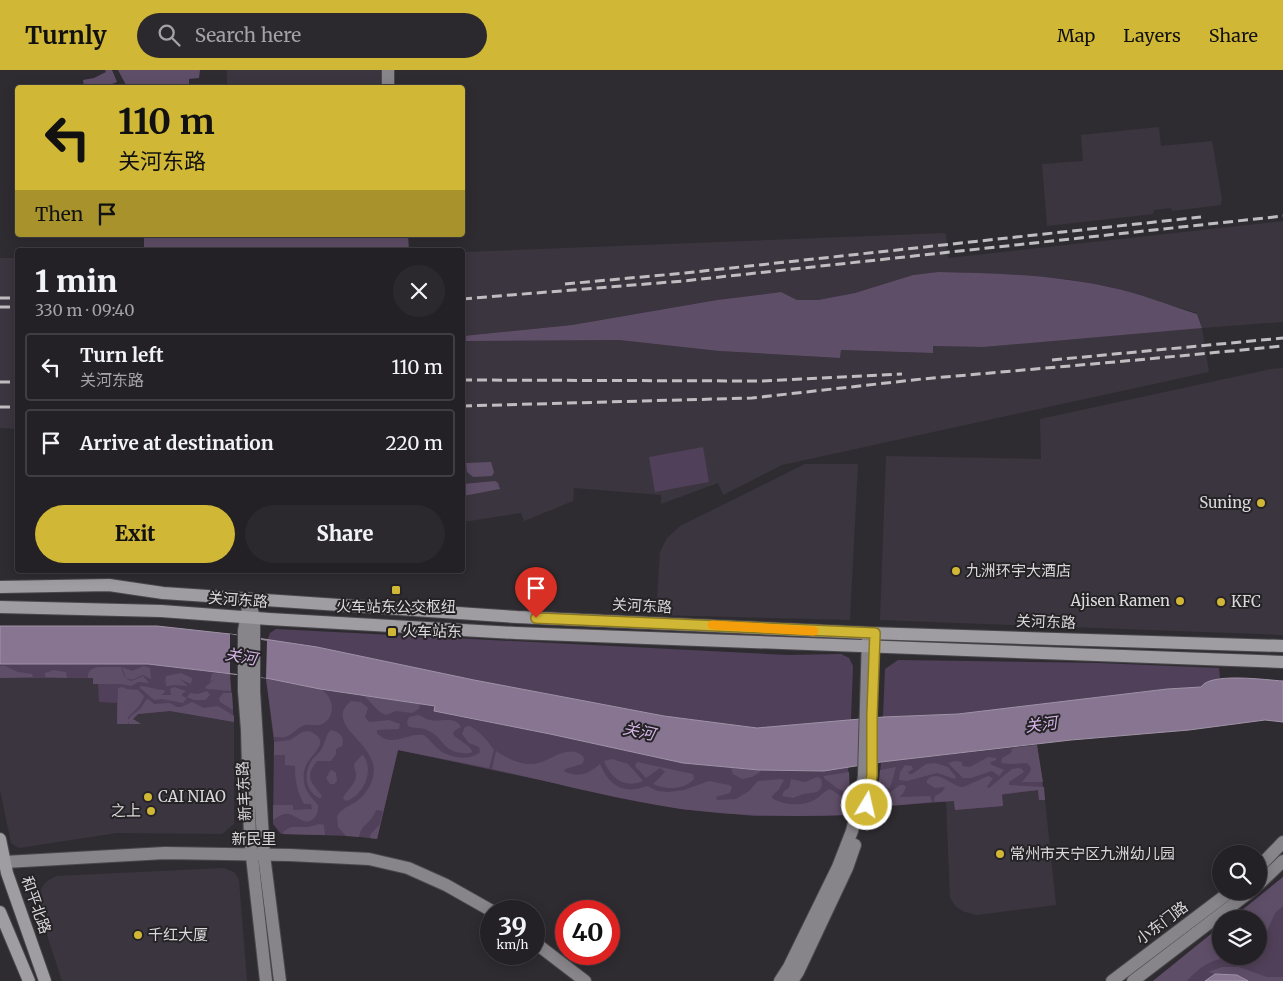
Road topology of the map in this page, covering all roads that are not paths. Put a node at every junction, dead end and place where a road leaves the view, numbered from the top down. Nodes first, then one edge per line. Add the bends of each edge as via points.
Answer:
1 (388, 70) edge
2 (388, 85) edge
3 (0, 588) edge
4 (249, 599) junction
5 (0, 607) edge
6 (250, 617) junction
7 (871, 633) junction
8 (871, 646) junction
9 (1283, 646) edge
10 (1283, 662) edge
11 (868, 776) junction
12 (0, 839) edge
13 (1283, 842) edge
14 (257, 855) junction
15 (1267, 859) edge
16 (1283, 861) edge
17 (5, 862) junction
18 (1267, 876) edge
19 (1219, 900) edge
20 (1239, 900) edge
21 (480, 904) edge
22 (0, 912) edge
23 (545, 950) edge
24 (29, 981) edge
25 (45, 981) edge
26 (266, 981) edge
27 (280, 981) edge
28 (585, 981) edge
29 (780, 981) edge
30 (792, 981) edge
31 (1112, 981) edge
32 (1133, 981) edge

1 - 2 street
3 - 4 main road, 关河东路 via 109,585 163,593
4 - 6 street
4 - 7 main road, 关河东路 via 517,617
5 - 6 main road, 关河东路
6 - 8 main road, 关河东路 via 516,633
6 - 14 street, 新丰东路 via 249,691
7 - 8 street
7 - 9 main road, 关河东路
8 - 10 main road, 关河东路
8 - 11 street
11 - 29 street via 838,867
11 - 30 street via 860,834
12 - 17 main road, 和平北路
13 - 15 street
14 - 17 street, 新民里 via 165,853
14 - 21 street, 新民里 via 369,859 408,868
14 - 26 street, 新丰东路
14 - 27 street, 新丰东路
16 - 18 street
17 - 25 main road, 和平北路
19 - 31 street, 小东门路
20 - 32 street, 小东门路
22 - 24 main road
23 - 28 street

